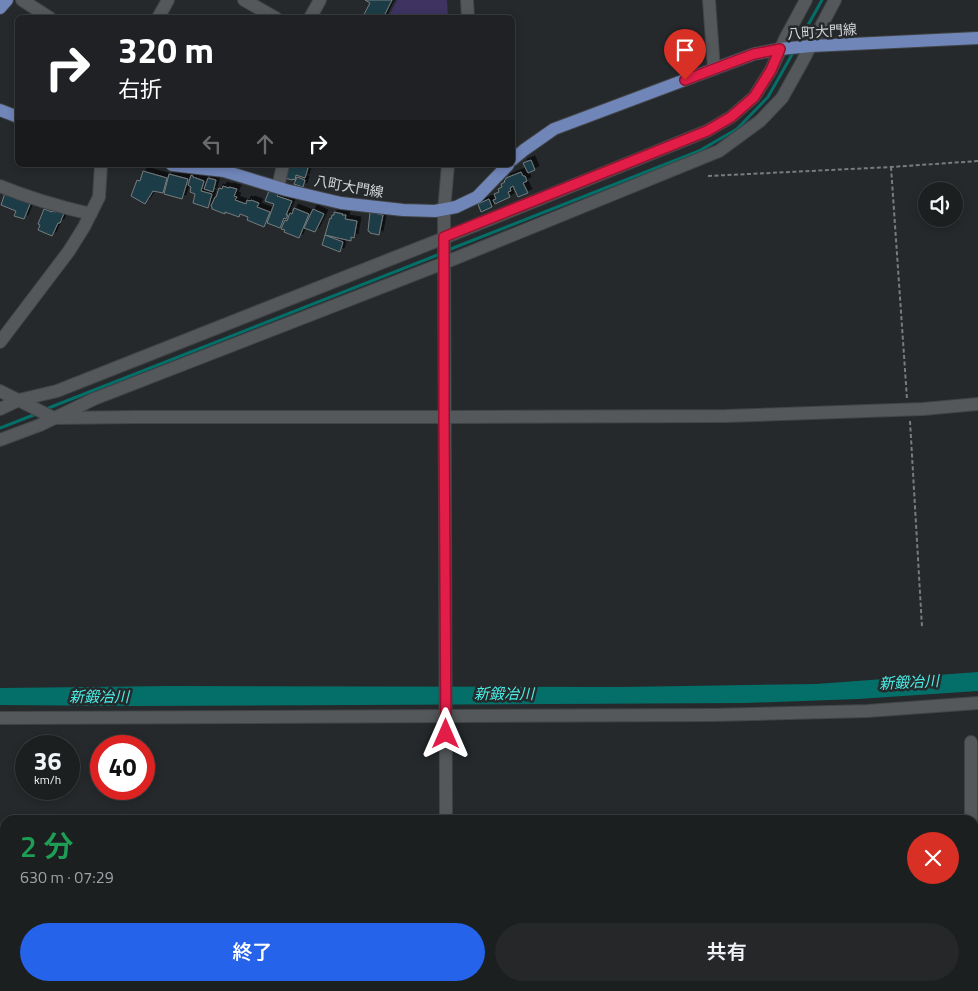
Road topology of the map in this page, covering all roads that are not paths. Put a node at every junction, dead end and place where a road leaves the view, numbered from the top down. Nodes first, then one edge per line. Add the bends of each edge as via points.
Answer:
1 (7, 0) edge
2 (22, 0) edge
3 (168, 0) edge
4 (244, 0) edge
5 (320, 0) edge
6 (467, 0) edge
7 (709, 0) edge
8 (806, 0) edge
9 (835, 0) edge
10 (0, 8) edge
11 (45, 15) edge
12 (160, 15) edge
13 (271, 15) edge
14 (312, 15) edge
15 (468, 15) edge
16 (978, 38) edge
17 (811, 46) junction
18 (780, 49) junction
19 (714, 69) junction
20 (0, 110) edge
21 (15, 116) edge
22 (515, 158) edge
23 (101, 167) edge
24 (208, 167) edge
25 (283, 167) edge
26 (448, 167) edge
27 (506, 167) edge
28 (226, 168) edge
29 (0, 186) edge
30 (278, 187) junction
31 (444, 210) junction
32 (91, 214) junction
33 (444, 237) junction
34 (444, 263) junction
35 (0, 320) edge
36 (13, 325) junction
37 (0, 342) edge
38 (0, 391) edge
39 (19, 400) junction
40 (978, 404) edge
41 (0, 409) edge
42 (444, 417) junction
43 (54, 418) junction
44 (0, 440) edge
45 (978, 703) edge
46 (446, 713) junction
47 (0, 718) edge
48 (971, 742) dead end
49 (446, 815) edge
50 (971, 815) edge

1 - 10 main road
2 - 11 street
3 - 12 street
4 - 13 street
5 - 14 street
6 - 15 street
7 - 19 street
8 - 18 street
9 - 17 street
16 - 17 main road, 八町大門線
17 - 18 main road, 八町大門線
17 - 34 street via 782,98 760,121 719,151
18 - 19 main road, 八町大門線 via 754,54
18 - 33 street via 754,97 731,117 707,131
19 - 22 main road, 八町大門線 via 554,129
20 - 21 main road
23 - 32 street via 99,197
24 - 28 main road, 八町大門線
25 - 30 street
26 - 31 street
27 - 31 main road, 八町大門線 via 477,197
28 - 30 main road, 八町大門線
29 - 32 street
30 - 31 main road, 八町大門線 via 341,203 403,210
31 - 33 street
32 - 36 street via 69,251
33 - 34 street
33 - 39 street via 57,391
34 - 42 street
34 - 43 street
35 - 36 street
36 - 37 street
38 - 39 street
39 - 41 street
39 - 43 street
40 - 42 street via 726,416
42 - 43 street
42 - 46 street
43 - 44 street
45 - 46 street via 867,711 714,715
46 - 47 street
46 - 49 street
48 - 50 street

